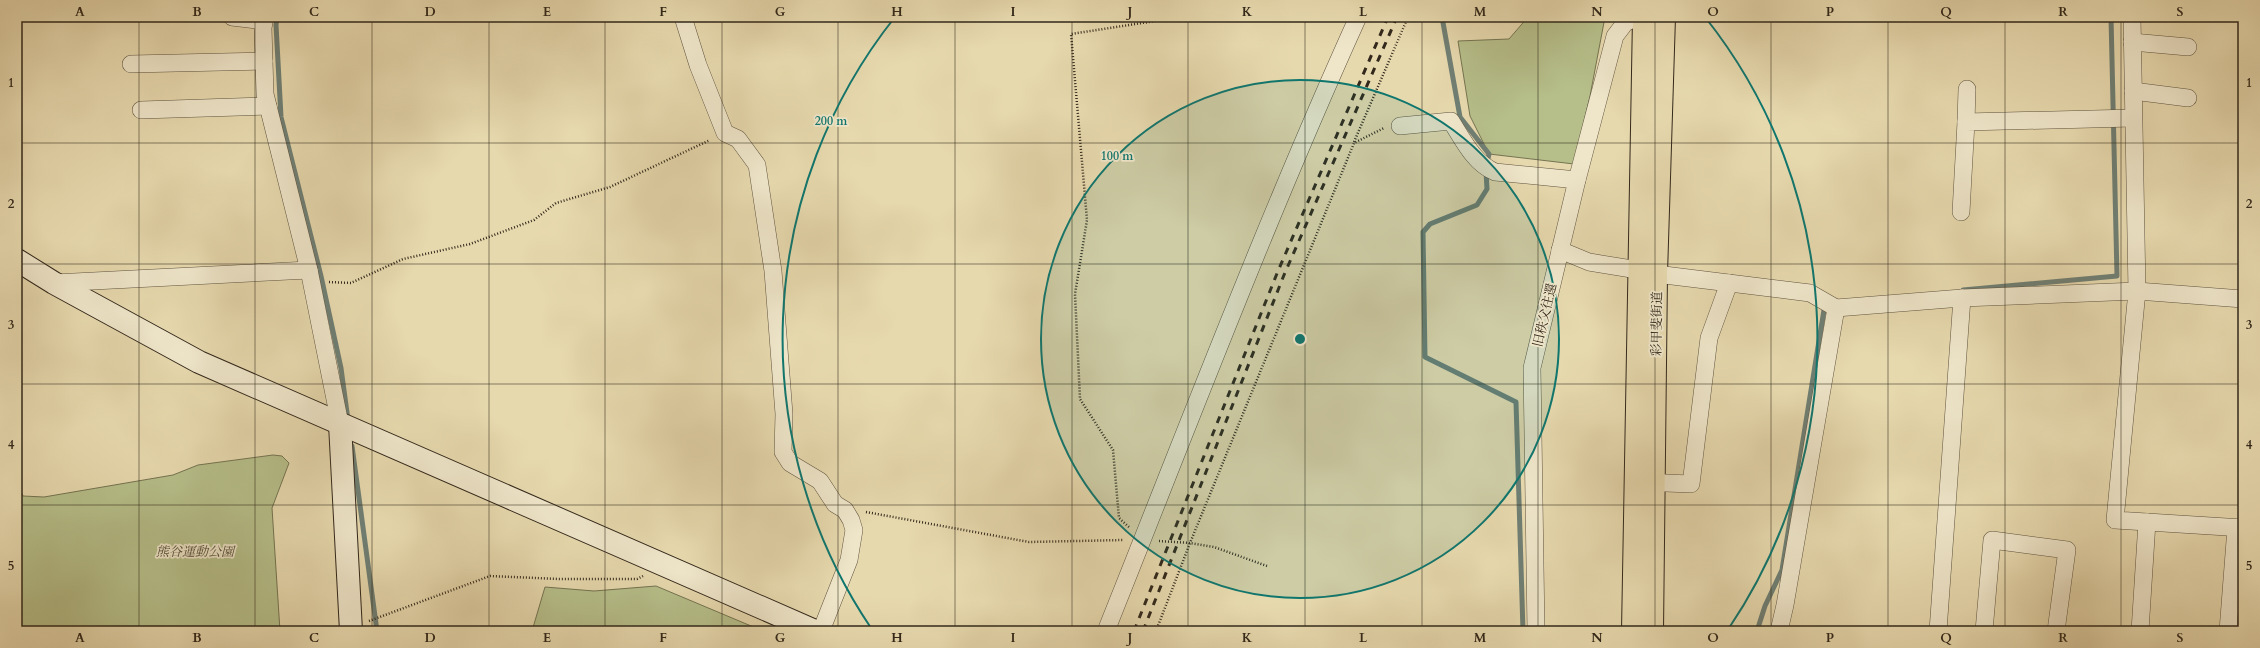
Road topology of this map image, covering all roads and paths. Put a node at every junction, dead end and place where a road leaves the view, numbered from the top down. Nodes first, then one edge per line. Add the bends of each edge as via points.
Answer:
1 (232, 17) edge
2 (683, 17) edge
3 (1154, 17) edge
4 (1358, 17) edge
5 (1408, 17) edge
6 (1637, 17) edge
7 (1644, 17) edge
8 (1664, 17) edge
9 (2132, 17) edge
10 (264, 19) edge
11 (2132, 42) junction
12 (2188, 47) dead end
13 (264, 61) junction
14 (130, 64) dead end
15 (1967, 89) dead end
16 (2133, 91) junction
17 (2188, 98) dead end
18 (268, 106) junction
19 (141, 110) dead end
20 (2134, 118) junction
21 (1966, 122) junction
22 (1400, 126) joint
23 (725, 133) junction
24 (1354, 143) junction
25 (1578, 180) junction
26 (1961, 212) dead end
27 (1560, 250) junction
28 (17, 260) edge
29 (1647, 272) junction
30 (310, 276) junction
31 (54, 283) junction
32 (1729, 283) junction
33 (2137, 291) junction
34 (1962, 298) junction
35 (2243, 299) edge
36 (1836, 308) junction
37 (340, 424) junction
38 (1644, 482) junction
39 (852, 520) junction
40 (2147, 522) junction
41 (2239, 528) edge
42 (1143, 539) junction
43 (1190, 543) junction
44 (665, 566) junction
45 (1267, 566) dead end
46 (351, 629) edge
47 (815, 631) edge
48 (821, 631) edge
49 (1106, 631) edge
50 (1156, 631) edge
51 (1536, 631) edge
52 (1633, 631) edge
53 (1652, 631) edge
54 (1779, 631) edge
55 (1938, 631) edge
56 (1984, 631) edge
57 (2056, 631) edge
58 (2140, 631) edge
59 (2228, 631) edge

1 - 10 street
2 - 23 street via 698,65
3 - 42 path via 1155,21 1071,34 1087,220 1075,294 1080,399 1113,450 1119,518
4 - 42 street via 1201,392
5 - 24 path
6 - 25 street, 旧秩父往還 via 1626,22 1615,36
7 - 29 highway, 彩甲斐街道
8 - 29 highway, 彩甲斐街道
9 - 11 street
10 - 13 street
11 - 12 street
11 - 16 street
13 - 14 street
13 - 18 street
15 - 21 street
16 - 17 street
16 - 20 street
18 - 19 street
18 - 30 street
20 - 21 street
20 - 33 street
21 - 26 street
22 - 24 path via 1383,129
22 - 25 street via 1451,121 1474,156 1486,168 1495,172
23 - 30 path via 610,187 556,203 534,220 470,244 403,259 351,284
23 - 39 street via 738,139 757,165 773,271 784,414 783,452 790,463 820,481 835,504 845,510
24 - 43 path
25 - 27 street, 旧秩父往還
27 - 29 street via 1589,262
27 - 51 street, 旧秩父往還 via 1532,368
28 - 31 street
29 - 32 street
29 - 38 highway, 彩甲斐街道
30 - 31 street
30 - 37 street
31 - 37 street via 199,362
32 - 36 street via 1810,292
32 - 38 street via 1709,338 1691,484
33 - 34 street
33 - 35 street
33 - 40 street via 2116,520
34 - 36 street
34 - 55 street
36 - 54 street
37 - 44 street
37 - 46 street
38 - 52 highway, 彩甲斐街道
38 - 53 highway, 彩甲斐街道
39 - 42 path via 867,512 1029,542
39 - 48 street via 854,530 849,560
40 - 41 street
40 - 58 street
41 - 59 street
42 - 43 path
42 - 49 street
43 - 45 path via 1214,547
43 - 50 path
44 - 46 path via 637,579 490,576
44 - 47 street
56 - 57 street via 1992,540 2067,550

